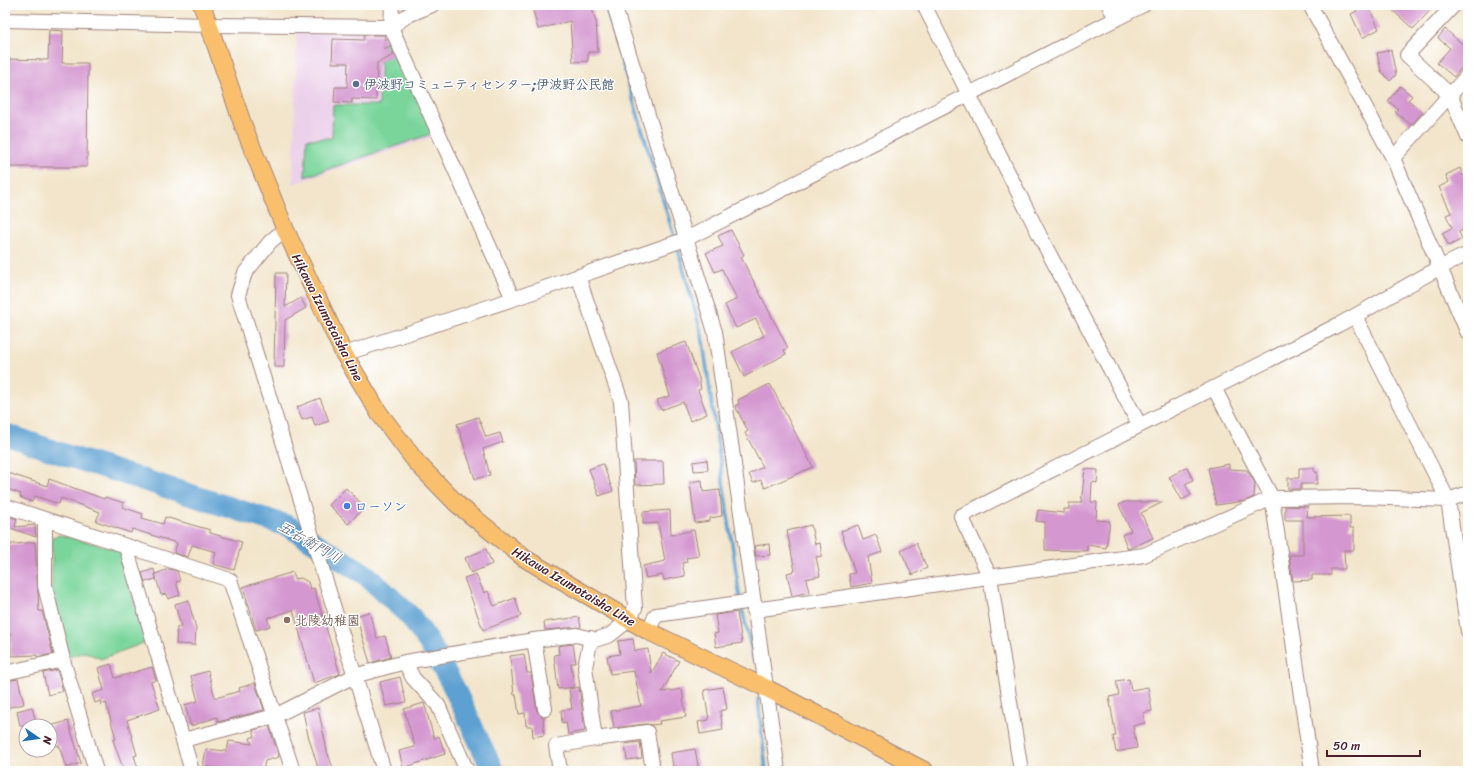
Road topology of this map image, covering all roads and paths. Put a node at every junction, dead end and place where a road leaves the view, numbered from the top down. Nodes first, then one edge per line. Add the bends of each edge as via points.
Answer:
1 (202, 5) edge
2 (392, 5) edge
3 (432, 5) edge
4 (614, 5) edge
5 (924, 5) edge
6 (1109, 5) edge
7 (1143, 5) edge
8 (1310, 5) edge
9 (1450, 6) edge
10 (1116, 19) junction
11 (5, 20) edge
12 (208, 25) junction
13 (391, 27) junction
14 (1468, 75) edge
15 (969, 94) junction
16 (1450, 95) junction
17 (1468, 137) edge
18 (1393, 158) junction
19 (285, 229) junction
20 (686, 239) junction
21 (1468, 254) edge
22 (1440, 266) junction
23 (578, 276) junction
24 (513, 299) junction
25 (1356, 316) junction
26 (1468, 333) edge
27 (344, 354) junction
28 (1214, 388) junction
29 (1139, 424) junction
30 (1468, 493) edge
31 (1272, 498) junction
32 (1448, 500) junction
33 (5, 506) edge
34 (45, 520) junction
35 (126, 547) junction
36 (990, 577) junction
37 (754, 605) junction
38 (630, 619) junction
39 (648, 631) junction
40 (1468, 631) edge
41 (591, 638) junction
42 (534, 640) junction
43 (63, 660) junction
44 (405, 662) junction
45 (5, 672) edge
46 (354, 676) junction
47 (766, 688) junction
48 (545, 708) dead end
49 (275, 716) junction
50 (182, 740) junction
51 (595, 740) junction
52 (96, 771) edge
53 (192, 771) edge
54 (293, 771) edge
55 (384, 771) edge
56 (467, 771) edge
57 (560, 771) edge
58 (653, 771) edge
59 (778, 771) edge
60 (925, 771) edge
61 (1021, 771) edge
62 (1312, 771) edge

1 - 12 main road, Hikawa Izumotaisha Line
2 - 13 street
3 - 13 street
4 - 20 street
5 - 15 street
6 - 10 street
7 - 10 street
8 - 18 street
9 - 16 street via 1407,55
10 - 15 street
11 - 12 street
12 - 13 street
12 - 19 main road, Hikawa Izumotaisha Line via 243,125
13 - 24 street
14 - 16 street
15 - 20 street
15 - 29 street
16 - 17 street
16 - 18 street
18 - 22 street
19 - 27 main road, Hikawa Izumotaisha Line
19 - 46 street via 270,242 245,273 238,295
20 - 23 street
20 - 37 street via 714,332
21 - 22 street
22 - 25 street
22 - 26 street
23 - 24 street
23 - 38 street via 621,401 635,608
24 - 27 street
25 - 28 street
25 - 32 street
27 - 38 main road, Hikawa Izumotaisha Line via 379,413 417,463 457,504 524,558
28 - 29 street
28 - 31 street
29 - 36 street via 961,516
30 - 32 street
31 - 32 street via 1361,497
31 - 36 street via 1144,555
31 - 62 street
32 - 40 street
33 - 34 street
34 - 35 street
34 - 43 street via 45,586
35 - 49 street via 230,580
35 - 50 street
36 - 37 street
36 - 61 street
37 - 39 street via 656,615
37 - 47 street
38 - 39 main road, Hikawa Izumotaisha Line
38 - 41 street via 610,635 595,640
39 - 47 main road, Hikawa Izumotaisha Line
41 - 42 street via 577,635
41 - 51 street via 585,667
42 - 44 street
42 - 48 street
43 - 45 street
43 - 52 street
44 - 46 street
44 - 56 street via 413,678 438,705
46 - 49 street
46 - 55 street
47 - 59 street
47 - 60 main road, Hikawa Izumotaisha Line
49 - 50 street
49 - 54 street
50 - 53 street
51 - 57 street via 556,746
51 - 58 street via 647,732

